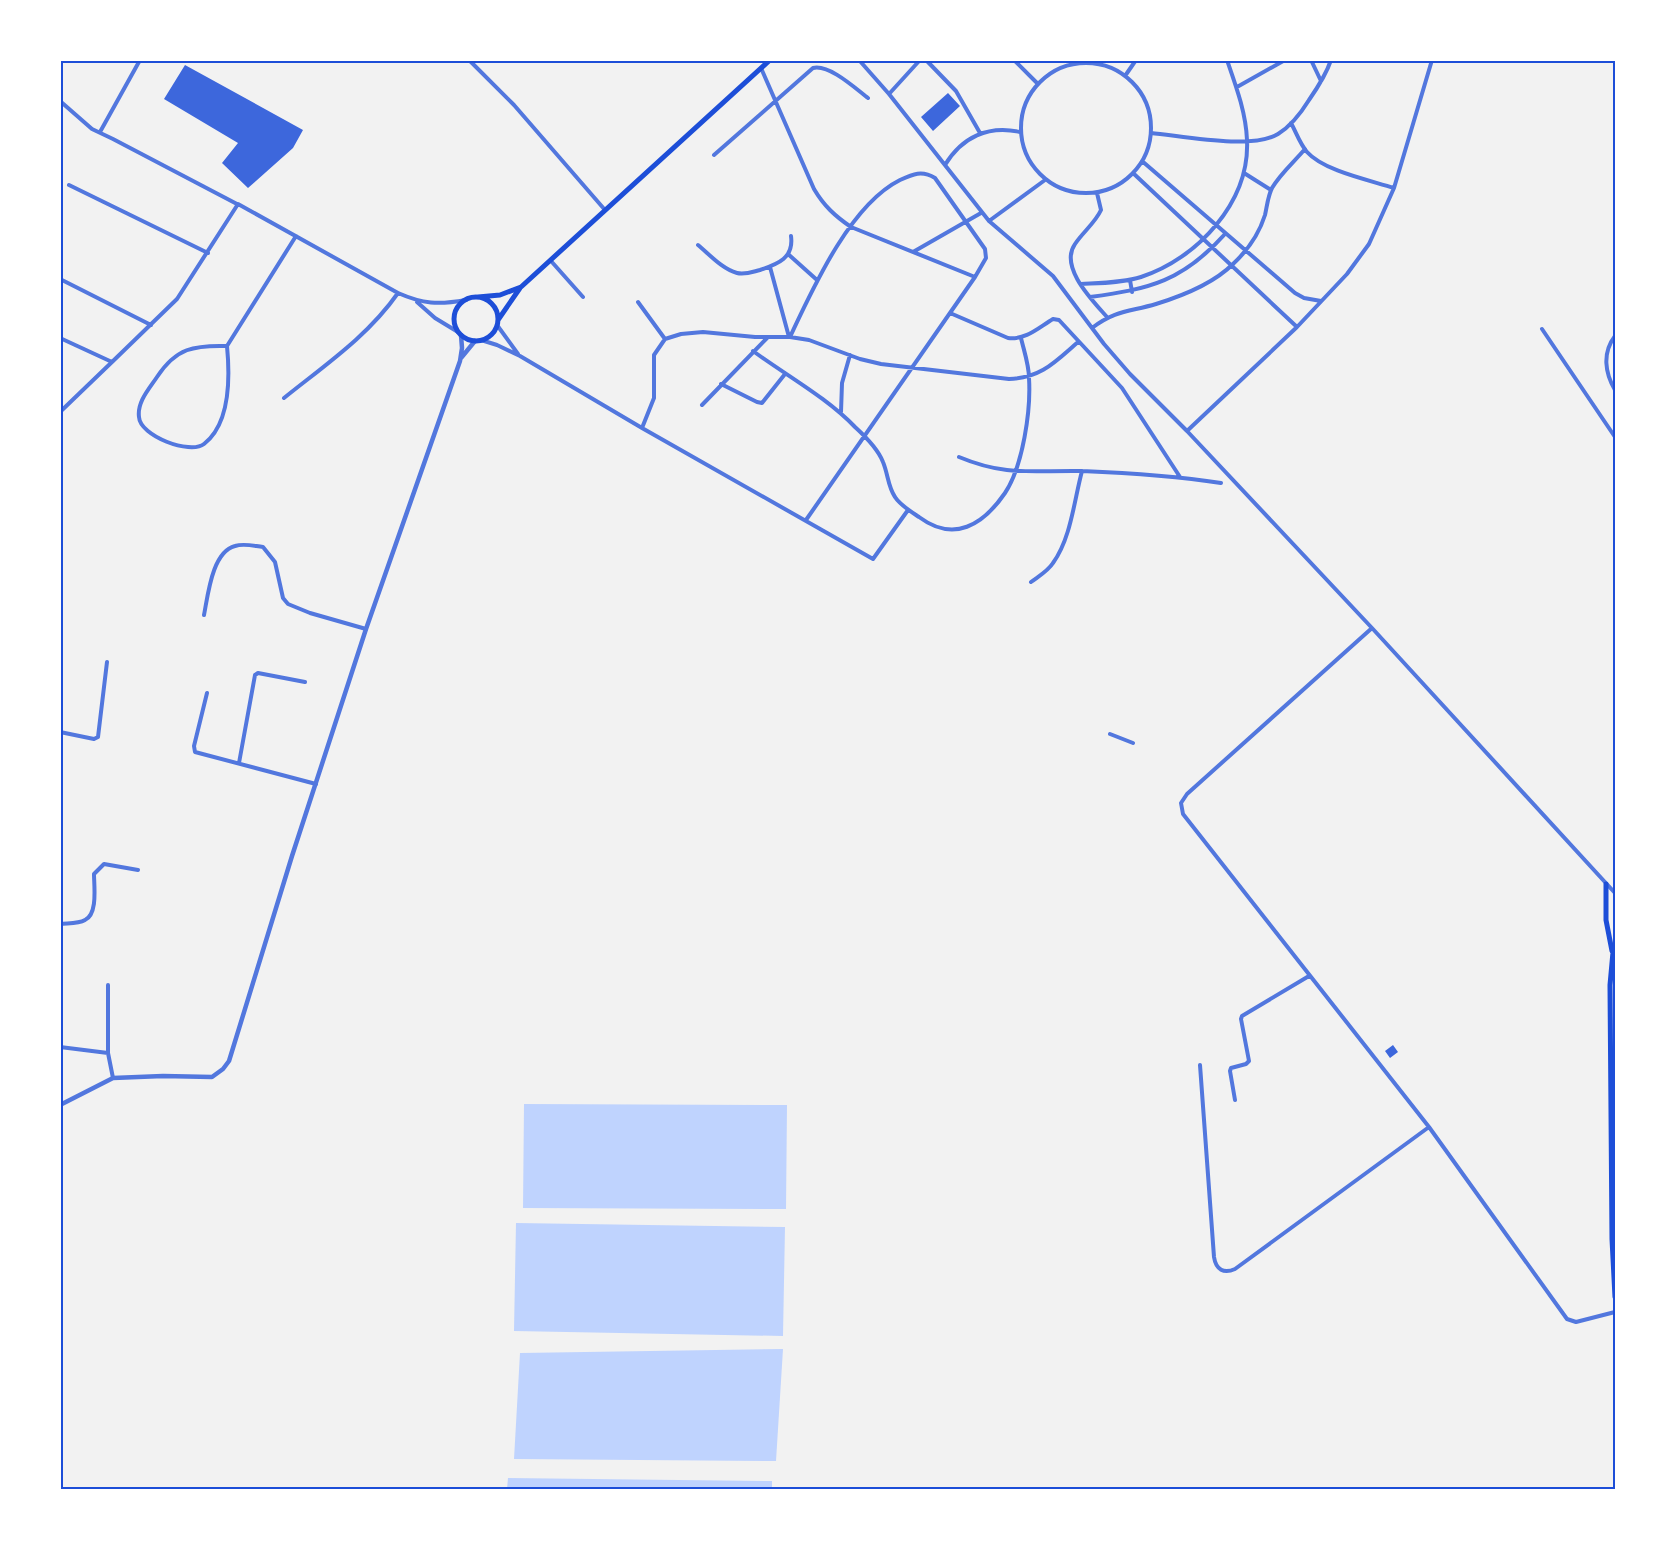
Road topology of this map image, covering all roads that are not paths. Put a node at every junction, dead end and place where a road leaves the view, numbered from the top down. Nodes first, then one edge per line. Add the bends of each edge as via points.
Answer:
1 (140, 60) edge
2 (469, 60) edge
3 (770, 60) edge
4 (859, 60) edge
5 (920, 60) edge
6 (926, 60) edge
7 (1014, 60) edge
8 (1136, 60) edge
9 (1227, 60) edge
10 (1285, 60) edge
11 (1311, 60) edge
12 (1331, 60) edge
13 (1430, 60) edge
14 (1071, 62) edge
15 (761, 68) junction
16 (1125, 76) junction
17 (1322, 81) junction
18 (1038, 84) junction
19 (1237, 87) junction
20 (889, 94) junction
21 (868, 98) dead end
22 (60, 101) edge
23 (776, 101) junction
24 (1291, 123) junction
25 (100, 132) junction
26 (1020, 132) junction
27 (980, 133) junction
28 (1151, 133) junction
29 (1248, 142) junction
30 (1305, 149) junction
31 (714, 155) dead end
32 (1142, 161) junction
33 (945, 165) junction
34 (1133, 173) junction
35 (1244, 173) junction
36 (1045, 180) junction
37 (69, 184) dead end
38 (1394, 188) junction
39 (1271, 190) junction
40 (1097, 193) junction
41 (238, 204) junction
42 (605, 210) junction
43 (981, 213) junction
44 (967, 221) junction
45 (989, 221) junction
46 (1215, 226) junction
47 (851, 227) junction
48 (1225, 234) junction
49 (296, 236) junction
50 (791, 236) dead end
51 (1202, 239) junction
52 (698, 245) dead end
53 (1212, 248) junction
54 (1245, 251) junction
55 (913, 252) junction
56 (208, 253) junction
57 (788, 254) junction
58 (551, 261) junction
59 (1232, 266) junction
60 (770, 267) junction
61 (975, 277) junction
62 (60, 279) edge
63 (817, 280) junction
64 (1130, 280) junction
65 (1081, 285) junction
66 (521, 287) junction
67 (1132, 292) junction
68 (398, 293) junction
69 (478, 297) junction
70 (584, 297) dead end
71 (1090, 297) junction
72 (466, 300) junction
73 (417, 301) junction
74 (1322, 301) junction
75 (638, 302) dead end
76 (950, 313) junction
77 (1107, 317) junction
78 (497, 323) junction
79 (151, 325) junction
80 (1298, 327) junction
81 (1092, 328) junction
82 (1542, 329) dead end
83 (459, 333) junction
84 (1615, 336) edge
85 (790, 337) junction
86 (60, 338) edge
87 (767, 338) junction
88 (1022, 338) junction
89 (665, 339) junction
90 (478, 341) junction
91 (1078, 342) junction
92 (227, 346) junction
93 (753, 351) junction
94 (850, 355) junction
95 (520, 356) junction
96 (460, 361) junction
97 (112, 362) junction
98 (912, 368) junction
99 (785, 374) junction
100 (1029, 377) junction
101 (721, 384) junction
102 (1615, 390) edge
103 (284, 398) dead end
104 (702, 405) dead end
105 (60, 411) edge
106 (841, 412) junction
107 (642, 428) junction
108 (1187, 431) junction
109 (865, 436) junction
110 (1615, 437) edge
111 (959, 457) dead end
112 (1082, 471) junction
113 (1015, 473) junction
114 (1180, 477) junction
115 (1221, 483) dead end
116 (908, 510) junction
117 (806, 520) junction
118 (1031, 582) dead end
119 (204, 615) dead end
120 (1372, 628) junction
121 (366, 629) junction
122 (107, 662) dead end
123 (305, 682) dead end
124 (207, 693) dead end
125 (60, 732) edge
126 (1110, 734) dead end
127 (1133, 743) dead end
128 (239, 763) junction
129 (316, 784) junction
130 (138, 870) dead end
131 (1606, 884) junction
132 (1615, 893) edge
133 (60, 924) edge
134 (1614, 949) edge
135 (1309, 976) junction
136 (108, 985) dead end
137 (60, 1047) edge
138 (108, 1053) junction
139 (1200, 1065) dead end
140 (113, 1078) junction
141 (1235, 1100) dead end
142 (60, 1105) edge
143 (1429, 1127) junction
144 (1614, 1239) edge
145 (1615, 1297) edge
146 (1615, 1312) edge

1 - 25 street
2 - 42 street via 514,105
3 - 15 main road
4 - 20 street
5 - 20 street
6 - 27 street via 956,91
7 - 18 street
8 - 16 street
9 - 19 street
10 - 19 street
11 - 17 street
12 - 17 street
13 - 38 street
14 - 16 street via 1099,64
14 - 18 street
15 - 23 street
15 - 42 main road
16 - 28 street via 1145,101
17 - 24 street
18 - 26 street via 1024,106
19 - 29 street
20 - 33 street
21 - 23 street via 818,66 808,70
22 - 25 street
23 - 31 street
23 - 47 street via 822,203
24 - 29 street via 1278,134
24 - 30 street
25 - 41 street
26 - 27 street via 1000,129
26 - 36 street via 1027,158
27 - 33 street via 960,145
28 - 29 street
28 - 32 street
29 - 35 street
30 - 38 street via 1333,168
30 - 39 street
32 - 34 street
32 - 46 street
33 - 43 street
34 - 40 street via 1116,186
34 - 51 street
35 - 39 street
35 - 46 street via 1233,200
36 - 40 street via 1075,193
36 - 45 street
37 - 56 street
38 - 74 street via 1369,244
39 - 54 street via 1261,225
40 - 65 street via 1100,213 1071,254 1072,269
41 - 49 street
41 - 56 street
42 - 58 main road
43 - 44 street
43 - 45 street
44 - 47 street via 935,178 916,173 882,191
44 - 55 street
44 - 61 street via 986,254
45 - 81 street via 1053,276
46 - 48 street
46 - 51 street
47 - 55 street
47 - 63 street
48 - 53 street
48 - 54 street
49 - 68 street
49 - 92 street
50 - 57 street
51 - 53 street
51 - 64 street via 1170,263
52 - 60 street via 736,273
53 - 59 street
53 - 67 street via 1170,279
54 - 59 street
54 - 74 street via 1295,293
55 - 61 street
56 - 79 street via 177,299
57 - 60 street
57 - 63 street
58 - 66 main road
58 - 70 street
59 - 77 street via 1190,291
59 - 80 street
60 - 85 street
61 - 76 street
62 - 79 street
63 - 85 street
64 - 65 street
64 - 67 street
65 - 71 street
66 - 69 main road via 500,295
66 - 78 main road
67 - 71 street
68 - 73 street
68 - 103 street via 355,342
69 - 72 main road
69 - 78 main road via 493,305
71 - 77 street
72 - 73 street
72 - 83 main road via 455,314
73 - 83 street
74 - 80 street
75 - 89 street
76 - 88 street via 1008,338
76 - 98 street
77 - 81 street
78 - 90 main road via 491,335
78 - 95 street
79 - 97 street
80 - 108 street
81 - 108 street via 1130,374
82 - 110 street
83 - 90 main road
83 - 96 street
84 - 102 street via 1606,363
85 - 87 street
85 - 94 street via 823,343
86 - 97 street
87 - 89 street via 702,332
87 - 93 street
88 - 91 street via 1056,319
88 - 100 street
89 - 107 street via 654,355 654,398
90 - 95 street
90 - 96 street
91 - 100 street via 1051,366
91 - 114 street via 1122,388
92 - 92 street via 225,407 209,440 202,446 188,447 162,440 141,426 138,420 143,398 166,364 186,349
93 - 99 street
93 - 101 street
94 - 98 street
94 - 106 street via 842,383
95 - 107 street
96 - 121 street
97 - 105 street
98 - 100 street via 1009,379
98 - 109 street
99 - 101 street via 762,403
99 - 106 street
100 - 113 street
101 - 104 street
106 - 109 street
107 - 117 street
108 - 120 street
109 - 116 street via 883,461 893,495
109 - 117 street
111 - 113 street via 985,468
112 - 113 street
112 - 114 street
112 - 118 street via 1062,546 1053,564
113 - 116 street via 985,518 968,527 940,529
114 - 115 street
116 - 117 street via 873,559
119 - 121 street via 212,576 222,555 226,549 246,544 263,547 275,562 283,598 288,604
120 - 131 street
120 - 135 street via 1181,803 1186,819
121 - 129 street
122 - 125 street via 98,737
123 - 128 street via 255,675
124 - 128 street via 195,752
126 - 127 street
128 - 129 street
129 - 140 street via 229,1061 212,1077
130 - 133 street via 104,864 94,874 93,913 88,920
131 - 132 street
131 - 134 main road via 1606,921
134 - 144 main road via 1610,985
135 - 141 street via 1242,1016 1249,1061 1231,1068
135 - 143 street
136 - 138 street
137 - 138 street
138 - 140 street
139 - 143 street via 1214,1257 1221,1271 1235,1269
140 - 142 street
143 - 146 street via 1567,1319 1576,1322
144 - 145 main road

